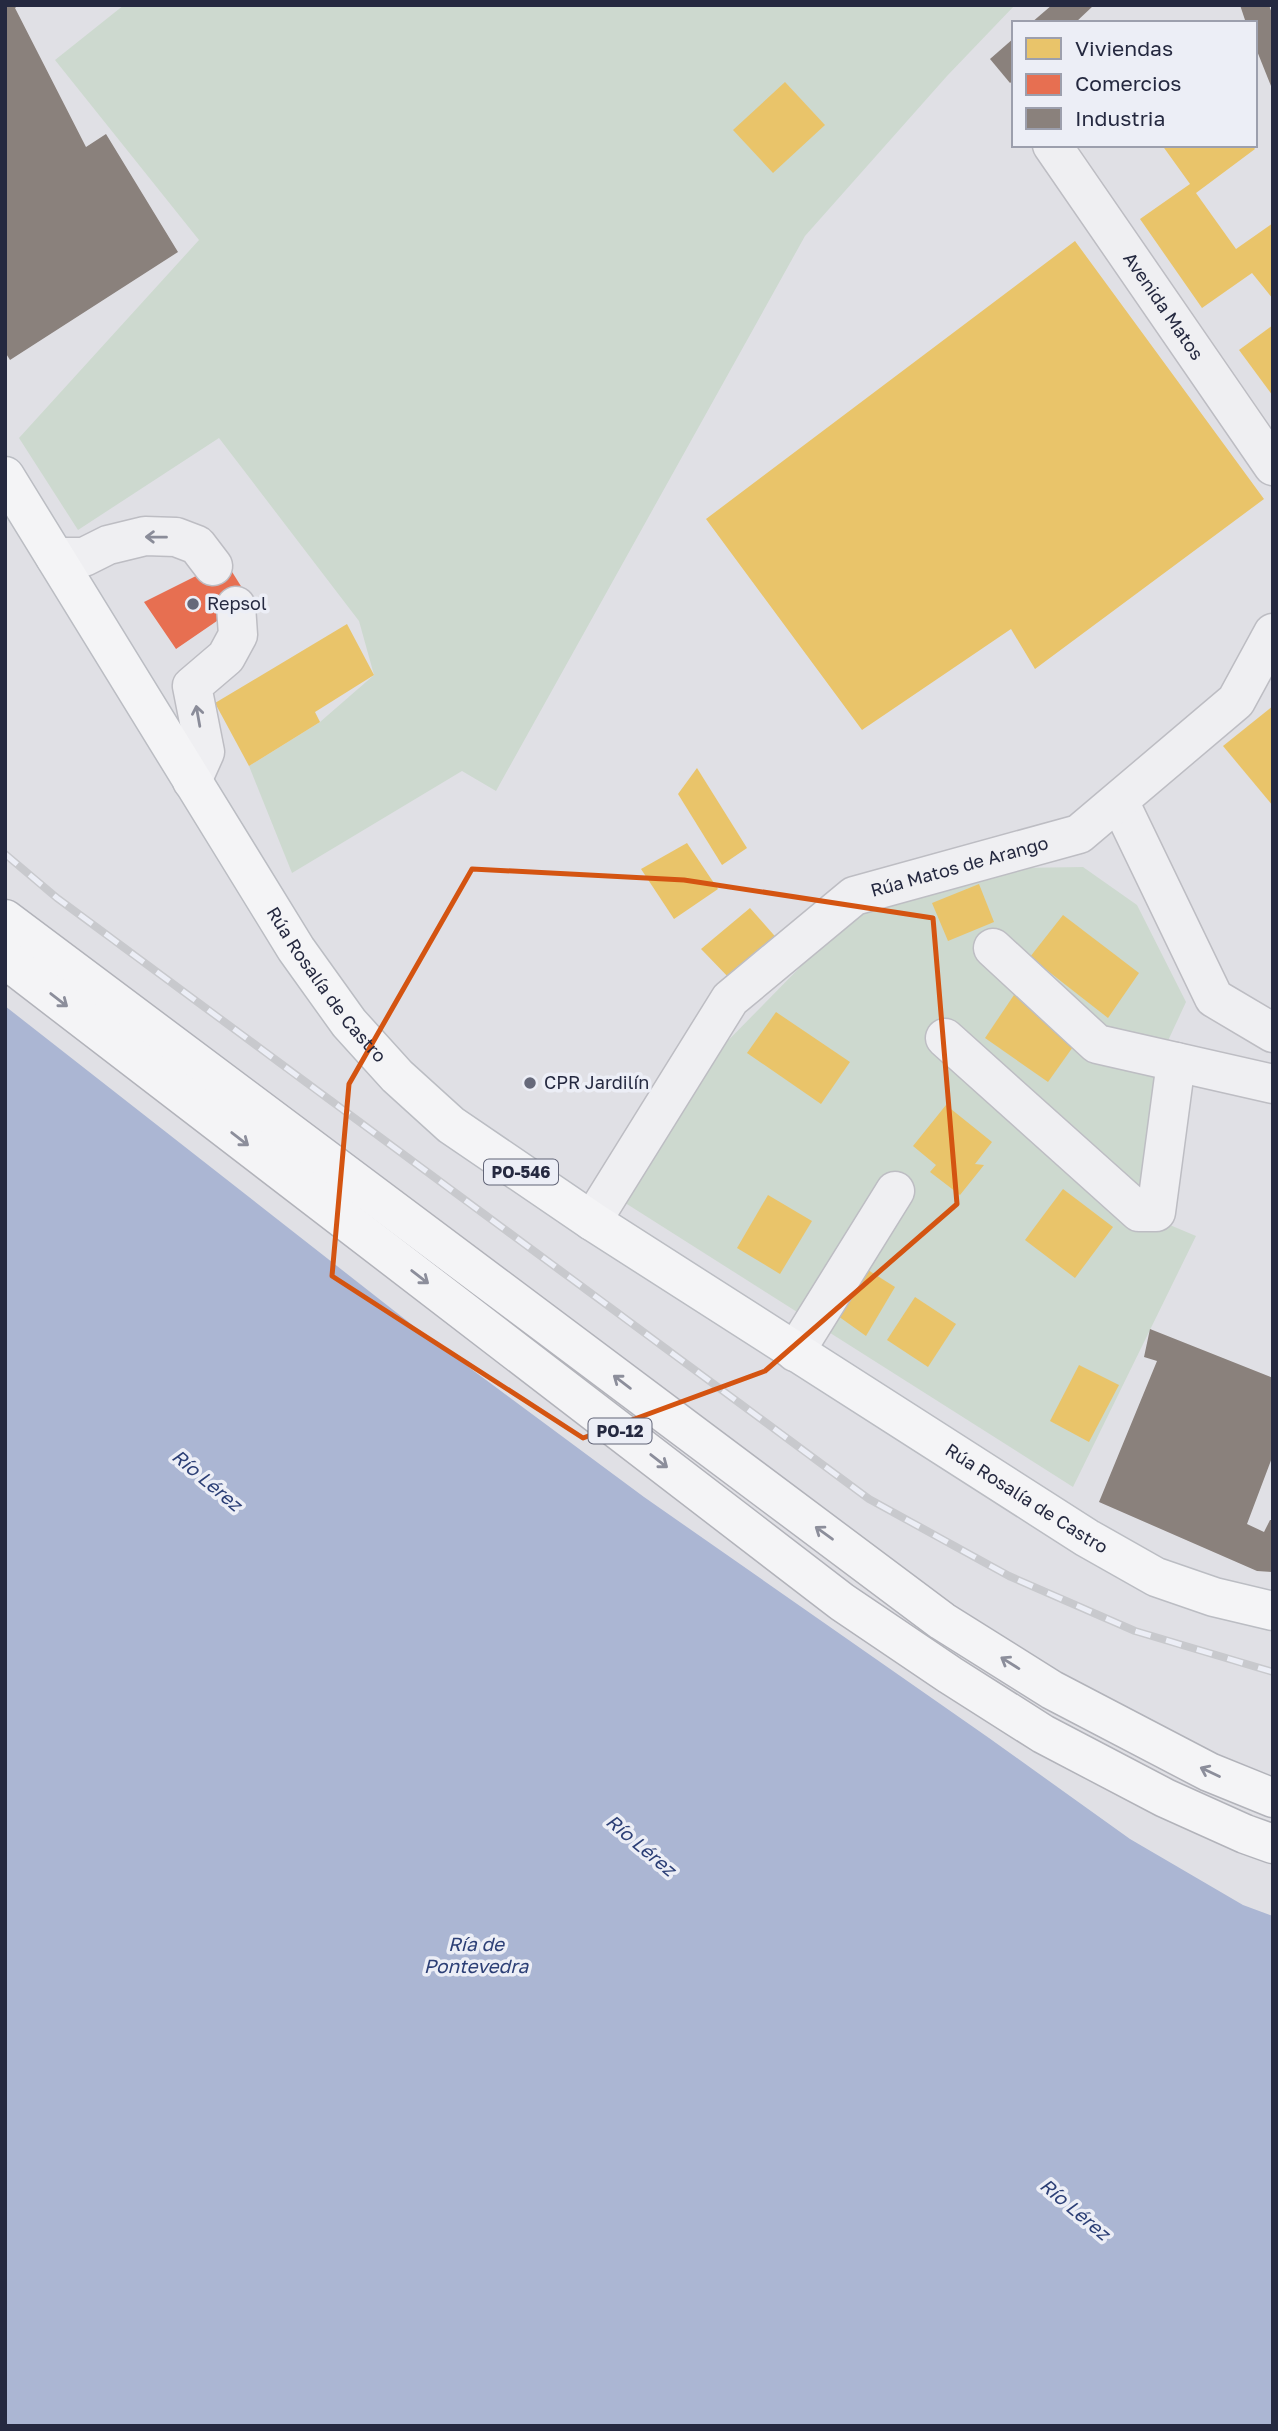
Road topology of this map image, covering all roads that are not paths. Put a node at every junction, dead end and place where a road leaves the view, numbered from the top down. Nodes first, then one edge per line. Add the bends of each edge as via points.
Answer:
1 (1053, 147) edge
2 (1273, 466) edge
3 (5, 477) edge
4 (55, 557) junction
5 (213, 566) dead end
6 (236, 606) dead end
7 (1273, 633) edge
8 (192, 781) junction
9 (1119, 801) junction
10 (5, 919) edge
11 (993, 948) dead end
12 (5, 959) edge
13 (1273, 1033) edge
14 (945, 1038) dead end
15 (1176, 1062) junction
16 (1273, 1084) edge
17 (895, 1191) dead end
18 (592, 1221) junction
19 (795, 1352) junction
20 (1273, 1611) edge
21 (1273, 1798) edge
22 (1273, 1844) edge

1 - 2 street, Avenida Matos
3 - 4 main road, Rúa Rosalía de Castro / PO-546
5 -> 4 street via 197,545 176,537 145,536 108,545 84,557
4 - 8 main road, Rúa Rosalía de Castro / PO-546
8 -> 6 street via 205,752 192,686 226,657 238,635
7 - 9 street, Rúa Matos de Arango via 1236,701
8 - 18 main road, Rúa Rosalía de Castro / PO-546 via 296,949 349,1023 397,1076 451,1125
9 - 13 street via 1214,998
9 - 18 street, Rúa Matos de Arango via 1079,834 853,896 730,999
21 -> 10 main road, PO-12 via 1209,1772 1064,1696 942,1621
11 - 15 street via 1097,1044
12 -> 22 main road, PO-12 via 842,1602 1043,1734 1165,1798
14 - 15 street via 1139,1212 1156,1212
15 - 16 street
17 - 19 street
18 - 19 main road, Rúa Rosalía de Castro / PO-546
19 - 20 main road, Rúa Rosalía de Castro / PO-546 via 1156,1577

